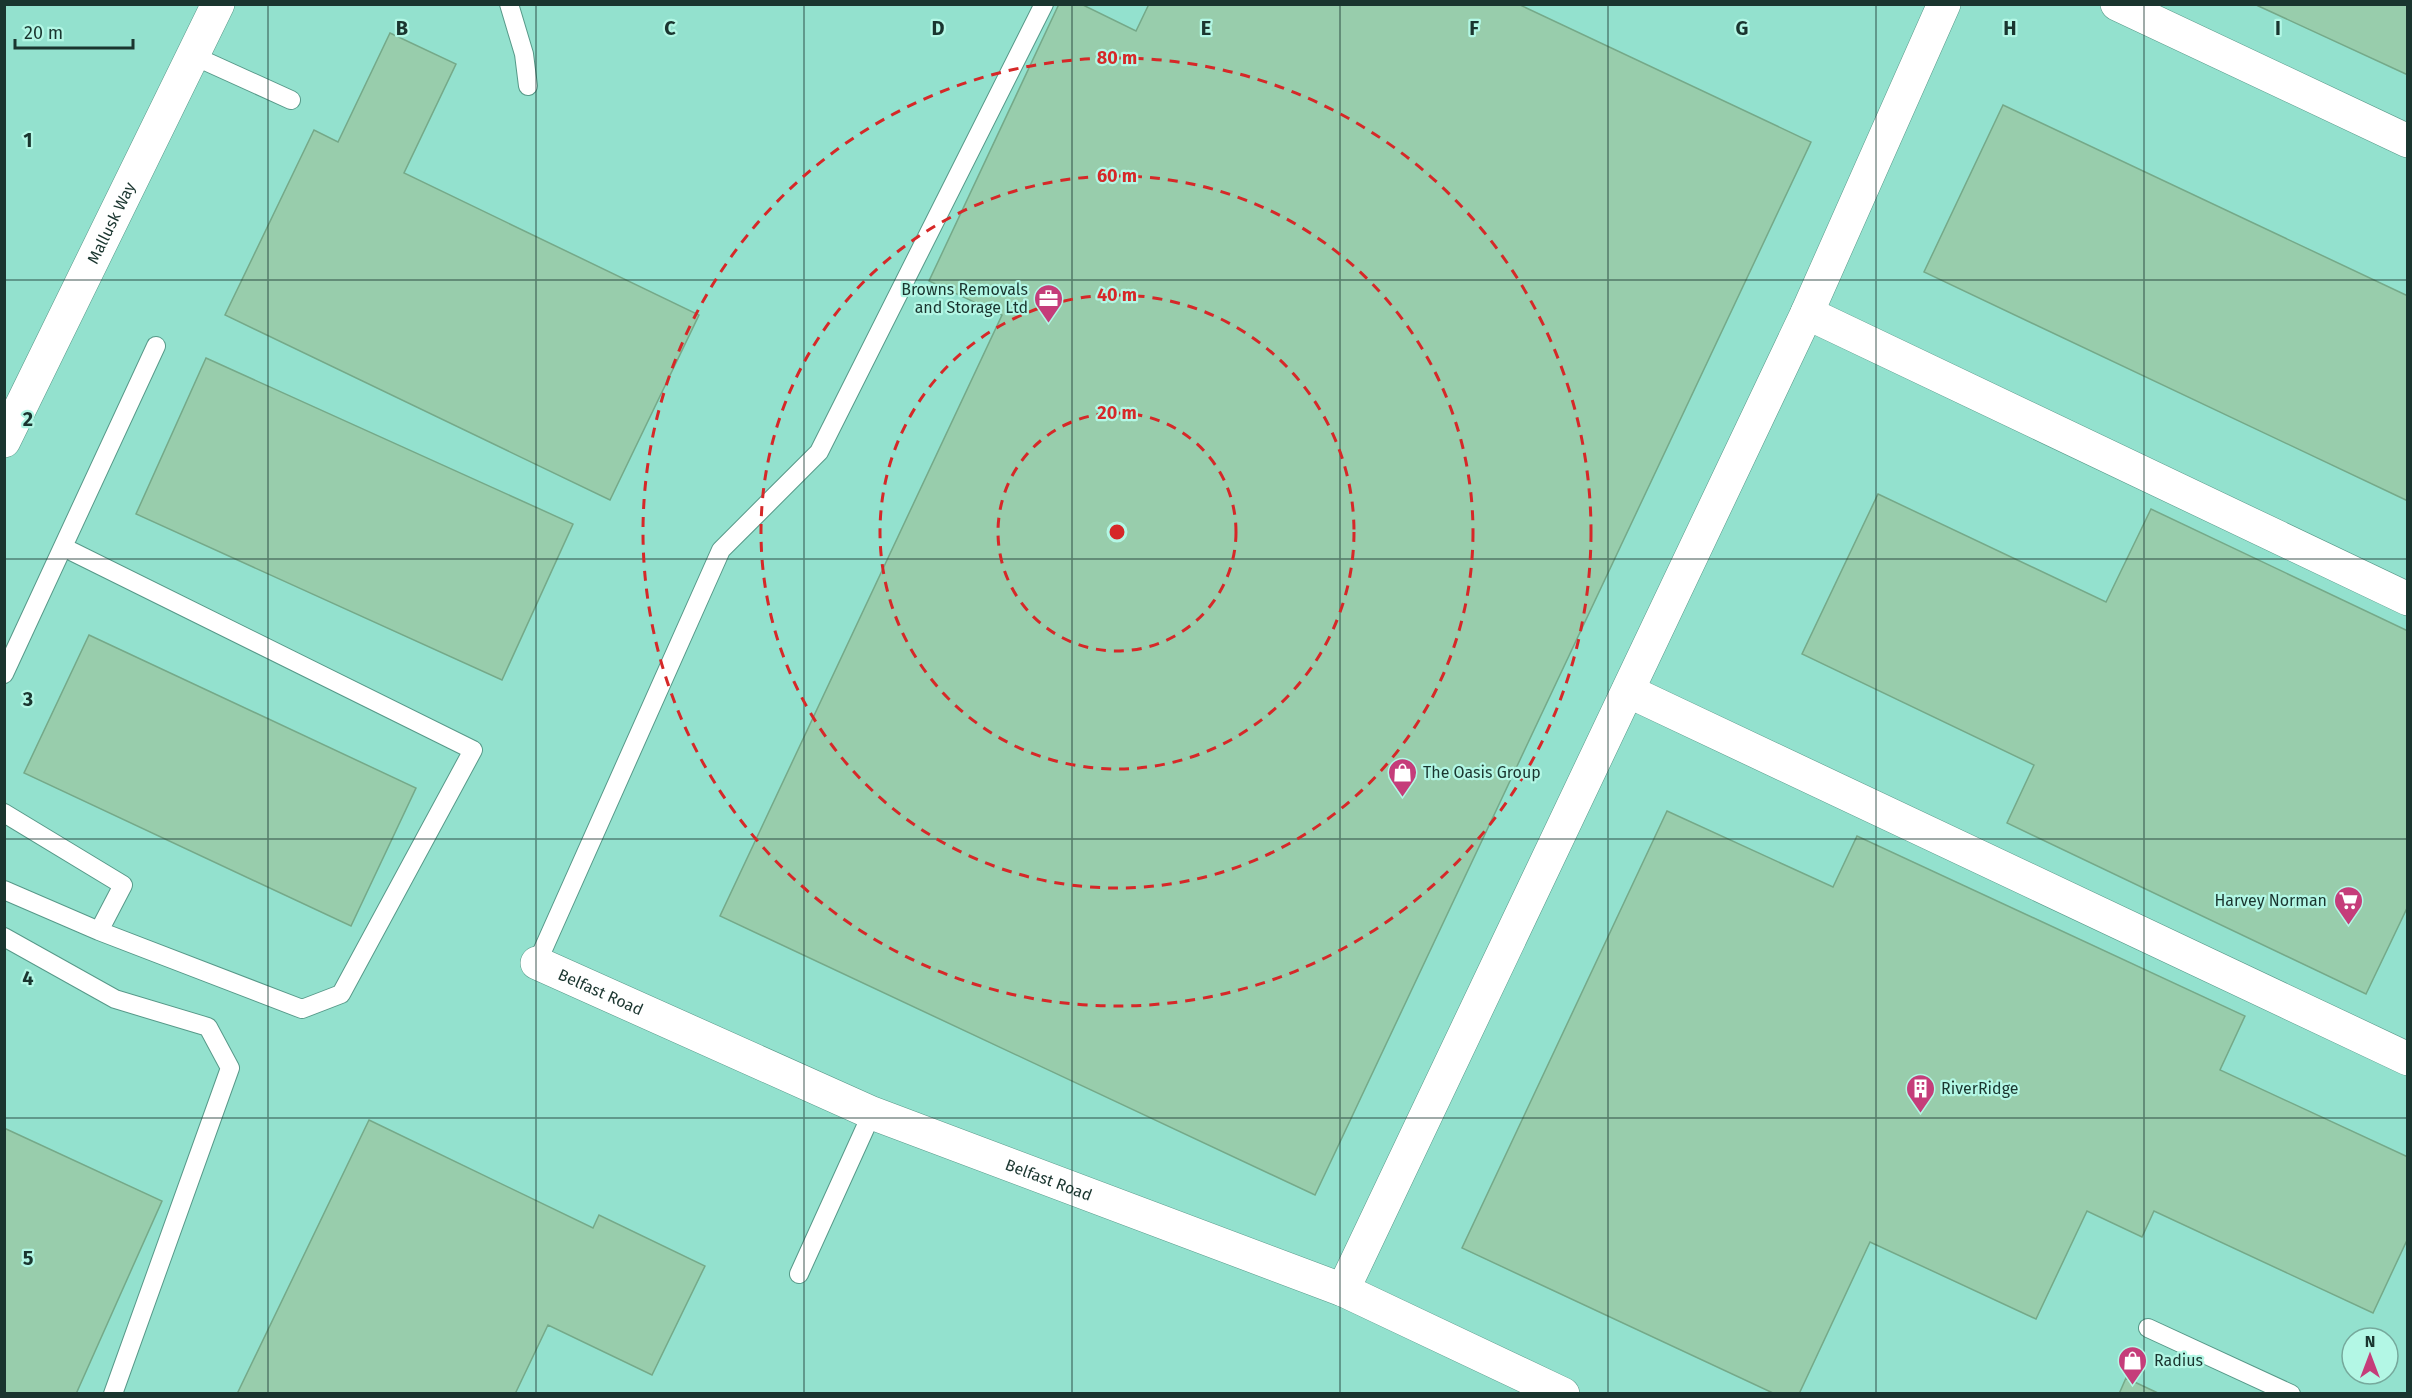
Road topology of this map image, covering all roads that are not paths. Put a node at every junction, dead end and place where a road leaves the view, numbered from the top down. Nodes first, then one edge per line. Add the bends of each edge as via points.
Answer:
1 (218, 4) edge
2 (509, 4) edge
3 (1044, 4) edge
4 (1944, 4) edge
5 (2117, 4) edge
6 (194, 56) junction
7 (528, 86) dead end
8 (291, 100) dead end
9 (2408, 141) edge
10 (1807, 313) junction
11 (156, 346) dead end
12 (4, 441) edge
13 (65, 548) junction
14 (2408, 599) edge
15 (4, 674) edge
16 (1628, 691) junction
17 (4, 813) edge
18 (4, 890) edge
19 (99, 931) junction
20 (4, 937) edge
21 (537, 963) joint
22 (2408, 1059) edge
23 (872, 1113) junction
24 (799, 1274) dead end
25 (1343, 1290) junction
26 (2148, 1328) dead end
27 (114, 1394) edge
28 (1563, 1394) edge
29 (2291, 1394) edge

1 - 6 street, Mallusk Way
2 - 7 lane via 524,54
3 - 21 lane via 819,452 721,549
4 - 10 street
5 - 9 street
6 - 8 lane
6 - 12 street, Mallusk Way
10 - 14 street
10 - 16 street
11 - 13 lane
13 - 15 lane
13 - 19 lane via 473,750 341,994 302,1009
16 - 22 street
16 - 25 street
17 - 19 lane via 123,885
18 - 19 lane
20 - 27 lane via 115,999 208,1027 230,1068
21 - 23 street, Belfast Road
23 - 24 lane
23 - 25 street, Belfast Road
25 - 28 street, Belfast Road
26 - 29 lane

